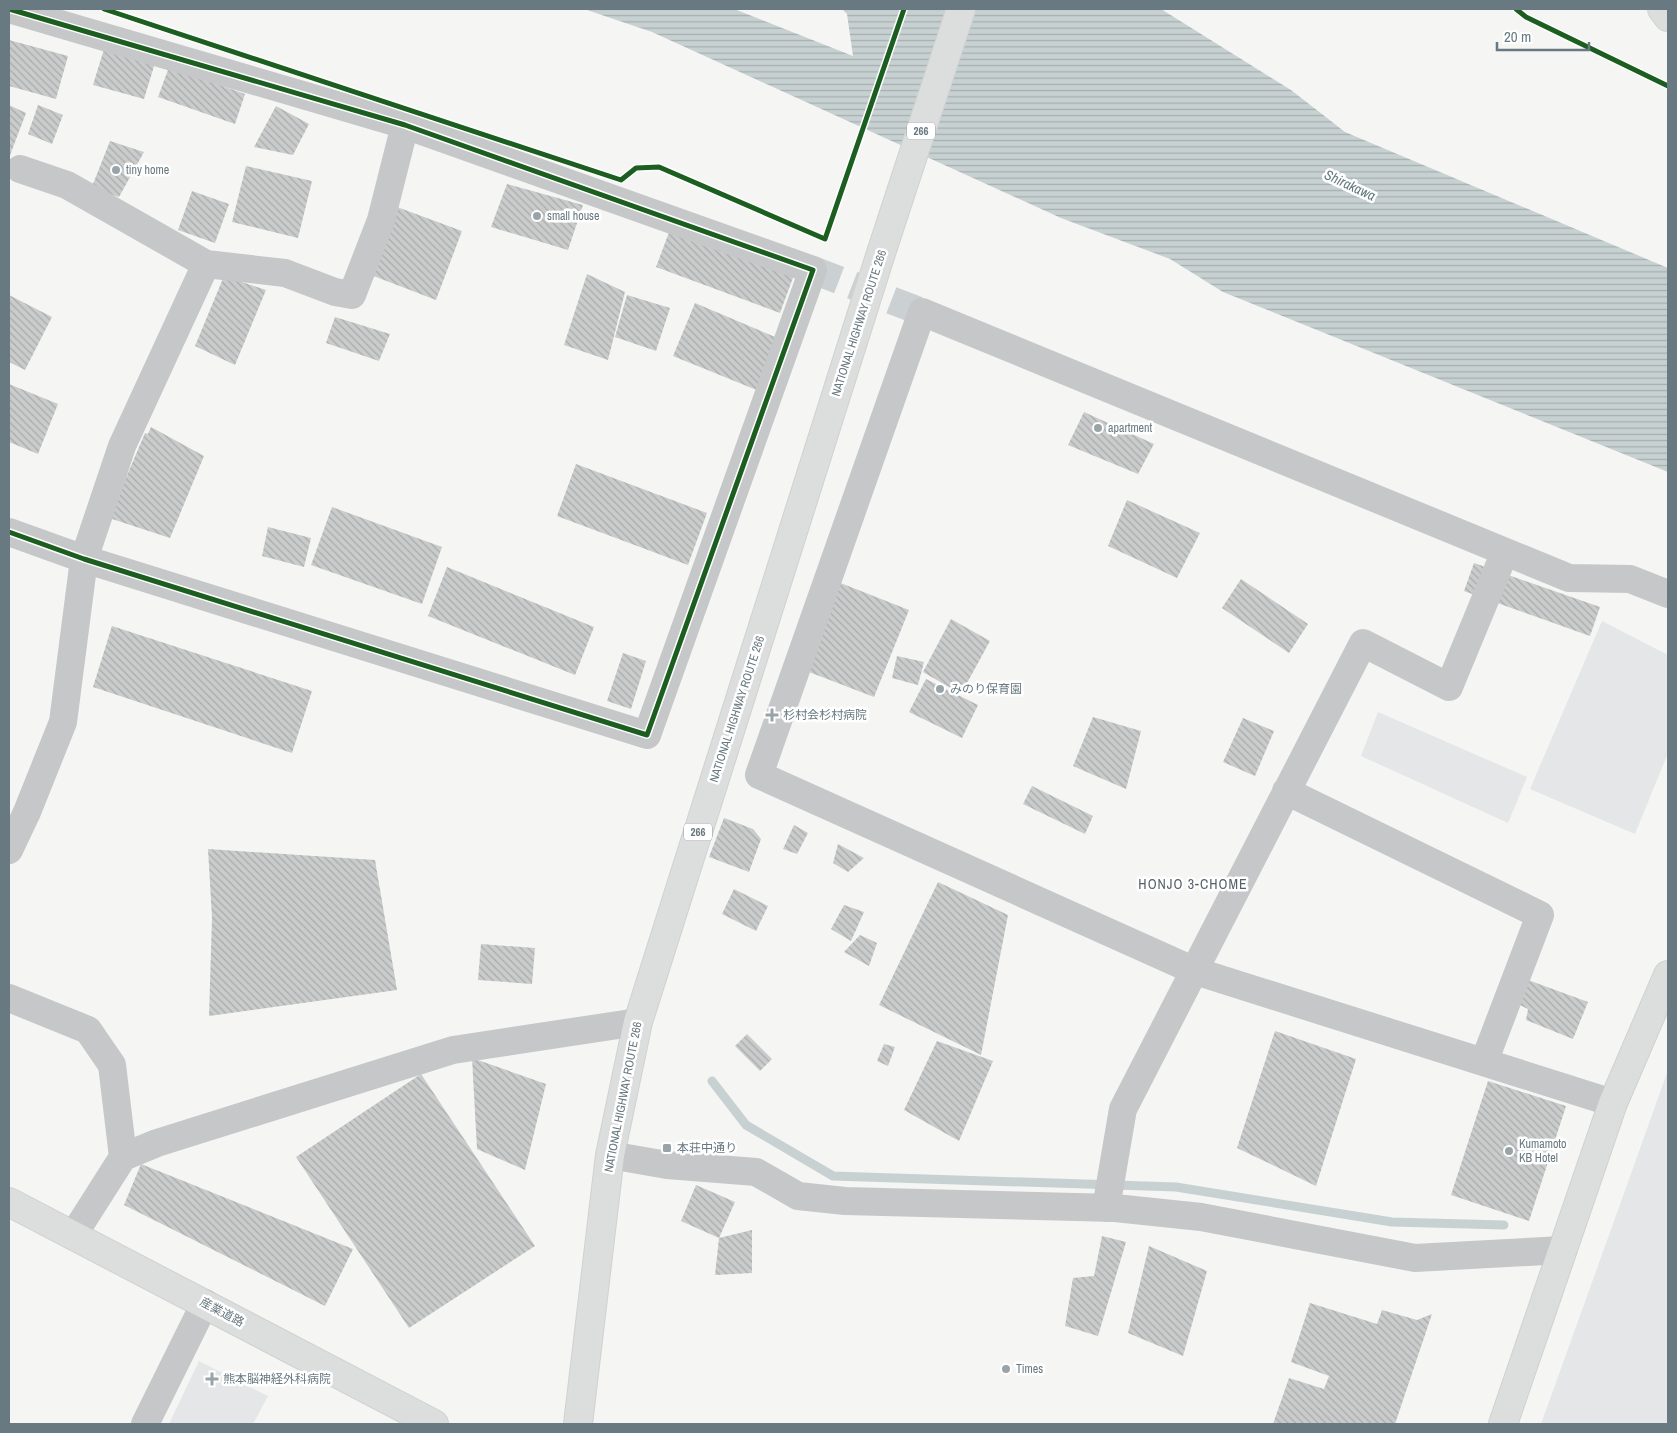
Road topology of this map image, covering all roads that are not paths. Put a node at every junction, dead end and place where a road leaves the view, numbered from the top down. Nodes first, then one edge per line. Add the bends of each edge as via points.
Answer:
1 (9, 9) edge
2 (961, 9) edge
3 (1662, 9) edge
4 (1668, 17) edge
5 (405, 125) junction
6 (20, 169) dead end
7 (206, 264) junction
8 (9, 532) edge
9 (1504, 554) junction
10 (84, 559) junction
11 (1668, 594) edge
12 (1286, 791) junction
13 (9, 850) edge
14 (1195, 971) junction
15 (1668, 975) edge
16 (9, 998) edge
17 (638, 1022) junction
18 (1484, 1062) junction
19 (1613, 1103) junction
20 (610, 1155) junction
21 (123, 1157) junction
22 (9, 1202) edge
23 (1106, 1208) junction
24 (74, 1234) junction
25 (1563, 1250) junction
26 (205, 1304) junction
27 (145, 1424) edge
28 (434, 1424) edge
29 (578, 1424) edge
30 (1503, 1424) edge

1 - 5 street
2 - 17 main road, NATIONAL HIGHWAY ROUTE 266 / 266 via 880,253
3 - 4 main road
5 - 7 street via 380,220 352,295 285,273
5 - 10 street via 812,270 647,735
6 - 7 street via 67,185
7 - 10 street via 122,446
8 - 10 street
9 - 11 street via 1568,578 1630,578
9 - 12 street via 1449,687 1363,643
9 - 14 street via 922,312 759,775
10 - 13 street via 63,722
12 - 14 street
12 - 18 street via 1540,915
14 - 18 street
14 - 23 street via 1122,1109
15 - 19 main road
16 - 21 street via 88,1030 112,1066
17 - 20 main road, NATIONAL HIGHWAY ROUTE 266 / 266
17 - 21 street via 454,1050 156,1143
18 - 19 street
19 - 25 main road
20 - 23 street via 667,1165 756,1172 798,1196
20 - 29 main road, NATIONAL HIGHWAY ROUTE 266 / 266
21 - 24 street
22 - 24 main road, 産業道路
23 - 25 street via 1201,1217 1415,1258
24 - 26 main road, 産業道路
25 - 30 main road
26 - 27 street
26 - 28 main road, 産業道路

